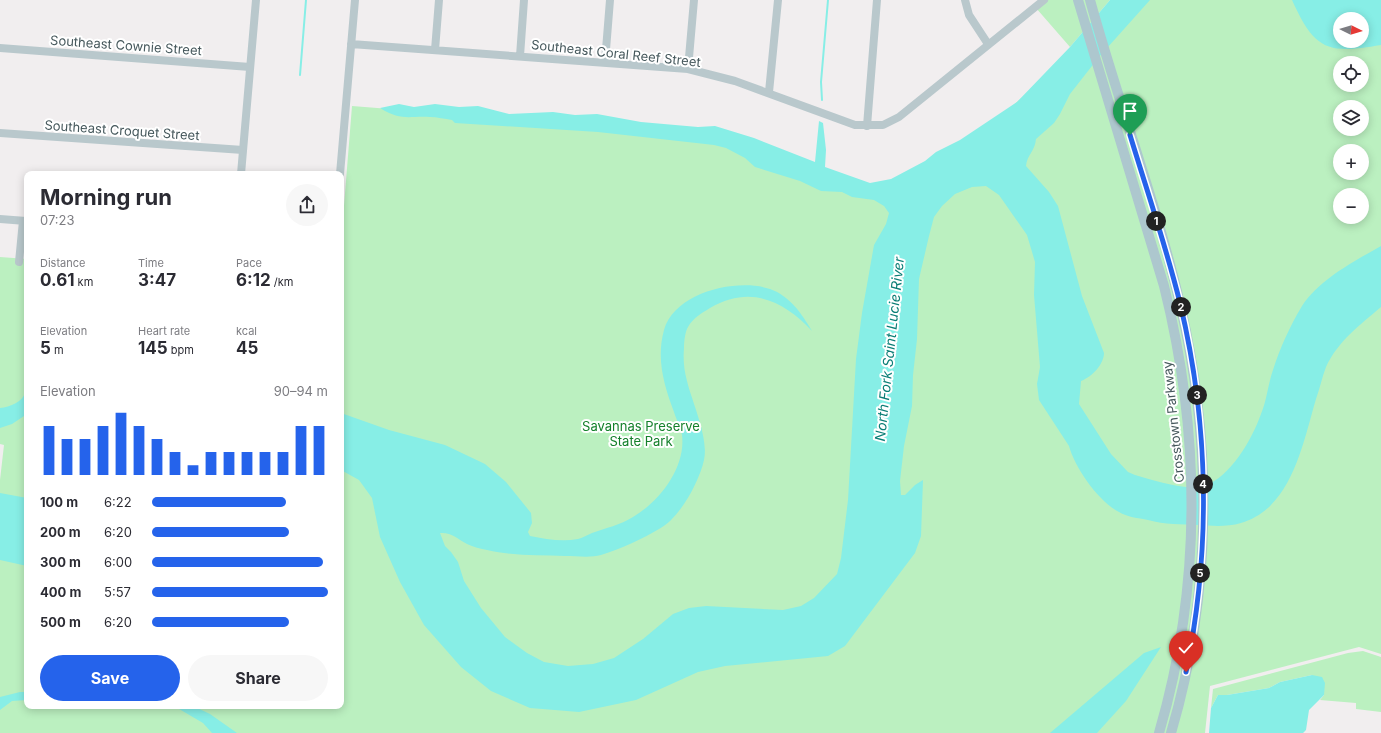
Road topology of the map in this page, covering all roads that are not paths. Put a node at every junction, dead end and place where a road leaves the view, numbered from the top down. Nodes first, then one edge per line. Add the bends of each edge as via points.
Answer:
1 (256, 0) edge
2 (355, 0) edge
3 (439, 0) edge
4 (524, 0) edge
5 (610, 0) edge
6 (694, 0) edge
7 (778, 0) edge
8 (878, 0) edge
9 (965, 0) edge
10 (1044, 0) edge
11 (1078, 0) edge
12 (1090, 0) edge
13 (351, 44) junction
14 (988, 44) junction
15 (0, 48) edge
16 (434, 50) junction
17 (520, 56) junction
18 (605, 62) junction
19 (250, 67) junction
20 (688, 69) junction
21 (769, 92) junction
22 (867, 126) junction
23 (0, 133) edge
24 (243, 150) junction
25 (241, 171) edge
26 (340, 171) edge
27 (0, 219) edge
28 (24, 221) edge
29 (24, 228) edge
30 (19, 262) dead end
31 (1159, 733) edge
32 (1171, 733) edge

1 - 19 street
2 - 13 street
3 - 16 street
4 - 17 street
5 - 18 street
6 - 20 street
7 - 21 street
8 - 22 street
9 - 14 street via 969,15
10 - 14 street, Southeast Coral Reef Street
11 - 31 main road, Crosstown Parkway via 1164,286 1175,330 1186,398 1192,482 1189,582 1178,658
12 - 32 main road, Crosstown Parkway via 1180,302 1199,409 1204,493 1201,564 1191,644
13 - 16 street, Southeast Coral Reef Street
13 - 26 street
14 - 22 street, Southeast Coral Reef Street via 899,117 883,125
15 - 19 street, Southeast Cownie Street
16 - 17 street, Southeast Coral Reef Street
17 - 18 street, Southeast Coral Reef Street
18 - 20 street, Southeast Coral Reef Street
19 - 24 street
20 - 21 street, Southeast Coral Reef Street
21 - 22 street, Southeast Coral Reef Street via 855,125
23 - 24 street, Southeast Croquet Street
24 - 25 street
27 - 28 street
29 - 30 street

